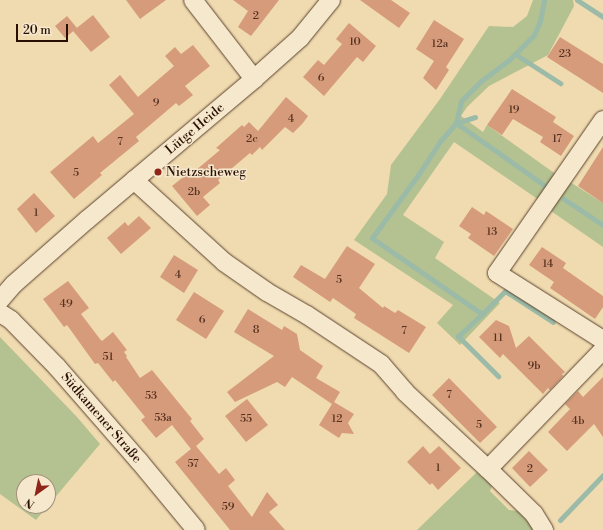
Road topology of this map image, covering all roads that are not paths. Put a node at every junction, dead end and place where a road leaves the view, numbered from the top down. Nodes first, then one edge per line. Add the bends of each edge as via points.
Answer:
1 (193, 0) edge
2 (331, 0) edge
3 (254, 79) junction
4 (603, 120) edge
5 (134, 180) junction
6 (0, 300) edge
7 (0, 313) edge
8 (603, 340) edge
9 (603, 350) edge
10 (488, 469) junction
11 (196, 530) edge
12 (544, 530) edge

1 - 3 street
2 - 3 street, Lütge Heide via 300,38
3 - 5 street, Lütge Heide
4 - 8 street via 497,273
5 - 6 street, Lütge Heide via 14,284
5 - 10 street via 224,262 381,364 405,392
7 - 11 street, Südkamener Straße via 11,320 56,367
9 - 10 street
10 - 12 street via 534,514

